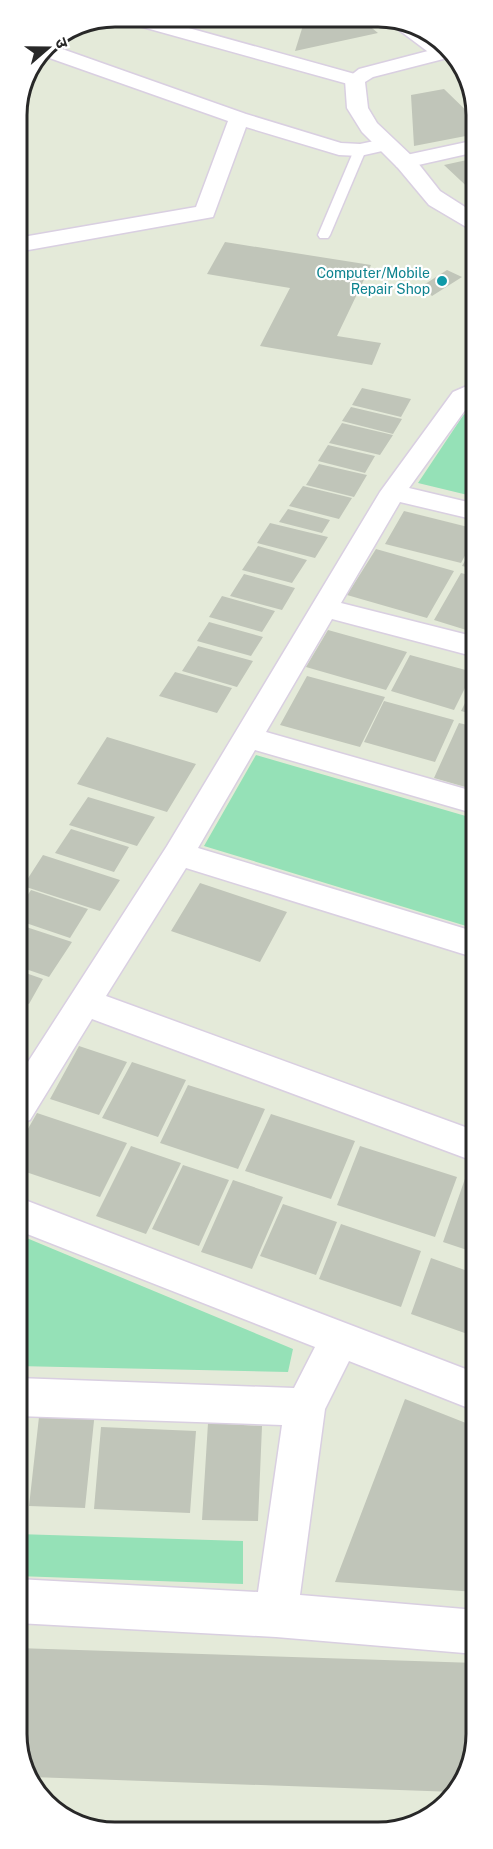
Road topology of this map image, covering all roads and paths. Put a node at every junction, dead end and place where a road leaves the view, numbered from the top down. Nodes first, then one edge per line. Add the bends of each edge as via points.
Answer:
1 (162, 27) edge
2 (203, 27) edge
3 (199, 38) junction
4 (54, 52) edge
5 (441, 54) edge
6 (355, 80) junction
7 (239, 118) junction
8 (384, 145) junction
9 (466, 148) edge
10 (360, 150) junction
11 (405, 162) junction
12 (466, 217) edge
13 (324, 235) dead end
14 (27, 243) edge
15 (466, 403) edge
16 (393, 492) junction
17 (466, 510) edge
18 (323, 607) junction
19 (466, 644) edge
20 (247, 737) junction
21 (466, 800) edge
22 (178, 854) junction
23 (466, 942) edge
24 (84, 1002) junction
25 (27, 1093) edge
26 (466, 1143) edge
27 (27, 1218) edge
28 (340, 1338) junction
29 (466, 1388) edge
30 (27, 1397) edge
31 (305, 1407) junction
32 (27, 1602) edge
33 (276, 1616) junction
34 (466, 1631) edge

1 - 3 street
2 - 3 street
3 - 6 street
4 - 7 street
5 - 6 street via 383,67
6 - 8 street via 353,93 360,116
7 - 10 street via 339,149
7 - 14 street via 205,212
8 - 10 street
8 - 11 street
9 - 11 street
10 - 13 lane
11 - 12 street via 432,197
15 - 16 street
16 - 17 street
16 - 18 street
18 - 19 street
18 - 20 street
20 - 21 street
20 - 22 street
22 - 23 street
22 - 24 street
24 - 25 street
24 - 26 street
27 - 28 street
28 - 29 street
28 - 31 street
30 - 31 street
31 - 33 street
32 - 33 street
33 - 34 street

